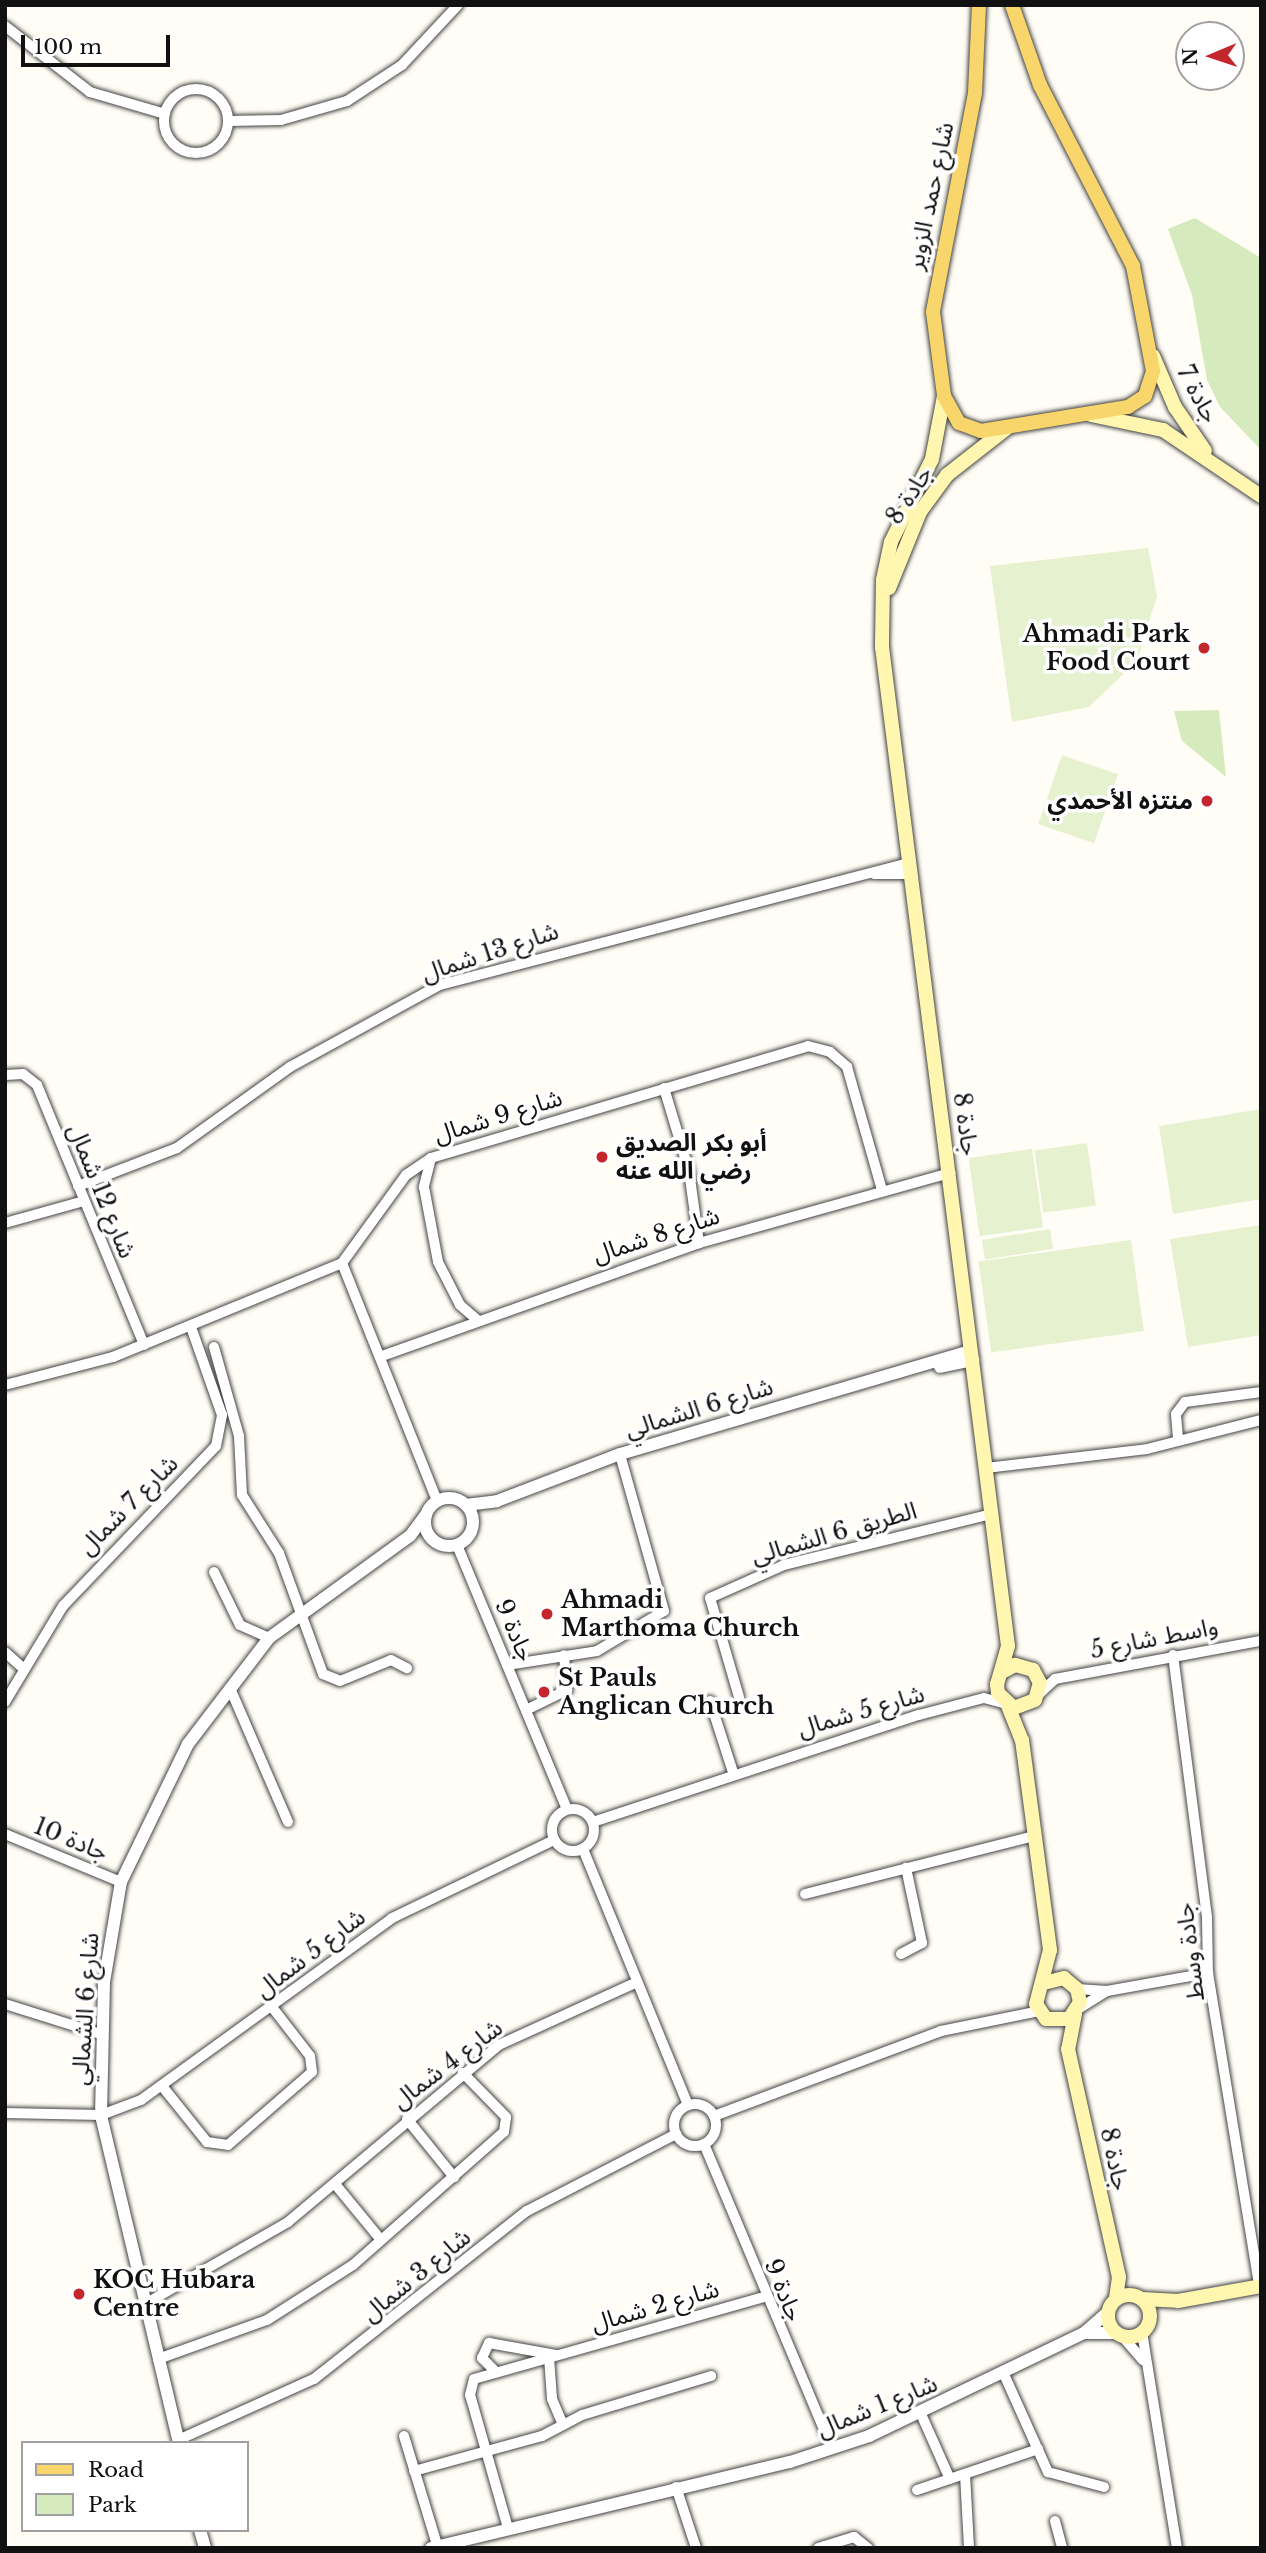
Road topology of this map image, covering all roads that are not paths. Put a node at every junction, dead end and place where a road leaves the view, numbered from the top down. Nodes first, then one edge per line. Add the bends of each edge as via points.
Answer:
1 (458, 5) edge
2 (979, 5) edge
3 (1012, 5) edge
4 (5, 26) edge
5 (165, 114) junction
6 (228, 121) junction
7 (1151, 353) junction
8 (944, 396) junction
9 (1091, 415) junction
10 (1007, 428) junction
11 (1208, 455) junction
12 (1258, 491) edge
13 (881, 609) junction
14 (909, 869) junction
15 (5, 1074) edge
16 (664, 1088) junction
17 (431, 1158) junction
18 (950, 1173) junction
19 (78, 1185) junction
20 (882, 1190) junction
21 (84, 1201) junction
22 (5, 1223) edge
23 (699, 1243) junction
24 (341, 1263) junction
25 (477, 1320) junction
26 (191, 1327) junction
27 (144, 1345) junction
28 (214, 1347) dead end
29 (382, 1356) junction
30 (972, 1356) junction
31 (5, 1385) edge
32 (1261, 1392) edge
33 (1261, 1420) edge
34 (1178, 1438) junction
35 (620, 1454) junction
36 (986, 1468) junction
37 (506, 1499) junction
38 (437, 1501) junction
39 (466, 1505) junction
40 (992, 1514) junction
41 (426, 1515) junction
42 (473, 1527) junction
43 (433, 1539) junction
44 (457, 1545) junction
45 (391, 1549) junction
46 (215, 1572) dead end
47 (303, 1611) junction
48 (269, 1638) junction
49 (1261, 1641) edge
50 (1008, 1646) junction
51 (5, 1653) edge
52 (564, 1655) junction
53 (1173, 1655) junction
54 (507, 1665) junction
55 (1028, 1667) junction
56 (23, 1668) junction
57 (407, 1668) dead end
58 (1000, 1675) junction
59 (1055, 1679) junction
60 (230, 1688) junction
61 (1037, 1697) junction
62 (739, 1698) dead end
63 (984, 1698) junction
64 (710, 1701) dead end
65 (5, 1702) edge
66 (1007, 1705) junction
67 (526, 1710) junction
68 (1022, 1740) junction
69 (733, 1772) junction
70 (567, 1809) junction
71 (288, 1822) dead end
72 (593, 1822) junction
73 (5, 1835) edge
74 (1035, 1836) junction
75 (554, 1840) junction
76 (583, 1849) junction
77 (906, 1868) junction
78 (121, 1882) junction
79 (805, 1894) dead end
80 (1050, 1950) junction
81 (901, 1954) dead end
82 (1208, 1973) junction
83 (637, 1982) junction
84 (1074, 1985) junction
85 (1040, 1989) junction
86 (1107, 1991) junction
87 (5, 2004) edge
88 (272, 2007) junction
89 (1014, 2011) junction
90 (1077, 2012) junction
91 (1042, 2015) junction
92 (100, 2034) junction
93 (1068, 2049) junction
94 (463, 2073) junction
95 (162, 2085) junction
96 (688, 2105) junction
97 (5, 2113) edge
98 (101, 2115) junction
99 (714, 2116) junction
100 (407, 2119) junction
101 (676, 2134) junction
102 (704, 2144) junction
103 (453, 2177) junction
104 (335, 2184) junction
105 (381, 2240) junction
106 (1119, 2277) junction
107 (1260, 2286) edge
108 (1137, 2297) junction
109 (763, 2298) junction
110 (1178, 2301) junction
111 (145, 2304) junction
112 (1112, 2305) junction
113 (1146, 2326) junction
114 (1084, 2333) junction
115 (1120, 2334) junction
116 (553, 2356) junction
117 (158, 2359) junction
118 (1143, 2361) junction
119 (496, 2372) junction
120 (1003, 2372) junction
121 (711, 2376) dead end
122 (921, 2414) junction
123 (563, 2425) junction
124 (404, 2436) dead end
125 (179, 2441) edge
126 (181, 2441) edge
127 (832, 2448) junction
128 (1038, 2449) junction
129 (487, 2452) junction
130 (414, 2470) junction
131 (965, 2474) junction
132 (950, 2479) junction
133 (676, 2487) junction
134 (1104, 2487) dead end
135 (917, 2490) dead end
136 (1055, 2521) dead end
137 (508, 2528) junction
138 (436, 2547) edge
139 (696, 2548) edge
140 (818, 2548) edge
141 (868, 2548) edge
142 (969, 2548) edge
143 (1062, 2548) edge
144 (1177, 2548) edge

1 - 6 street via 402,65 347,101 292,118
2 - 8 main road, شارع حمد الزوير via 975,93 934,295
3 - 7 main road via 1040,85 1133,266
4 - 5 street via 89,92
5 - 6 street via 177,95 198,89 218,97
5 - 6 street via 170,140 194,153 219,143
7 - 9 main road via 1145,396
7 - 11 main road, جادة 7 via 1181,419
8 - 10 main road via 967,429
8 - 13 main road, جادة 8 via 932,459 891,542
9 - 10 main road
9 - 11 main road, جادة 7 via 1143,423
10 - 13 main road, جادة 8 via 947,475 920,512
11 - 12 main road, جادة 7
13 - 14 main road, جادة 8
14 - 18 main road, جادة 8
14 - 19 street, شارع 13 شمال via 874,874 440,985 290,1067 177,1148
15 - 19 street, شارع 12 شمال via 23,1074 37,1084
16 - 17 street, شارع 9 شمال
16 - 20 street, شارع 9 شمال via 808,1046 830,1052 853,1084
16 - 23 street via 689,1171
17 - 24 street, شارع 9 شمال via 406,1175
17 - 25 street via 424,1187 438,1262 460,1305
18 - 20 street, شارع 8 شمال
18 - 30 main road, جادة 8
19 - 21 street, شارع 12 شمال
20 - 23 street, شارع 8 شمال
21 - 22 street
21 - 27 street, شارع 12 شمال
23 - 25 street, شارع 8 شمال
24 - 26 street
24 - 29 street
25 - 29 street, شارع 8 شمال
26 - 27 street
26 - 56 street, شارع 7 شمال via 222,1415 216,1446 96,1566
27 - 31 street
28 - 47 street via 239,1436 242,1495 279,1553
29 - 38 street
30 - 35 street, شارع 6 الشمالي via 908,1370
30 - 36 main road, جادة 8
32 - 34 street via 1185,1402 1176,1414
33 - 34 street
34 - 36 street via 1147,1449
35 - 37 street, شارع 6 الشمالي
35 - 52 street via 664,1611 597,1651
36 - 40 main road, جادة 8
37 - 39 street, شارع 6 الشمالي
37 - 42 street, شارع 6 الشمالي
38 - 39 street
38 - 41 street
39 - 42 street
40 - 50 main road, جادة 8
40 - 62 street, الطريق 6 الشمالي via 784,1565 715,1594 709,1611
41 - 43 street
41 - 45 street, شارع 6 الشمالي
42 - 44 street
43 - 44 street
43 - 45 street, شارع 6 الشمالي
44 - 54 street, جادة 9
45 - 47 street, شارع 6 الشمالي
46 - 48 street via 240,1625
47 - 48 street, شارع 6 الشمالي
47 - 57 street via 323,1674 331,1682 391,1660
48 - 60 street, شارع 6 الشمالي
49 - 53 street, واسط شارع 5
50 - 55 main road, جادة 8
50 - 58 main road, جادة 8
51 - 56 street
52 - 54 street
52 - 67 street via 567,1690
53 - 59 street, واسط شارع 5
53 - 82 street, جادة وسط via 1207,1918
54 - 67 street, جادة 9
55 - 58 main road
55 - 59 street
55 - 61 main road
56 - 65 street, شارع 7 شمال
58 - 63 street
58 - 66 main road via 998,1693
59 - 61 street
60 - 71 street
60 - 78 street, شارع 6 الشمالي via 188,1744
61 - 66 main road via 1021,1708
61 - 68 main road
63 - 66 street
63 - 69 street, شارع 5 شمال
64 - 69 street
66 - 68 main road
67 - 70 street, جادة 9
68 - 74 main road
69 - 72 street, شارع 5 شمال
70 - 72 street via 584,1811
70 - 75 street via 553,1822
72 - 76 street via 592,1838
73 - 78 street, جادة 10
74 - 77 street
74 - 80 main road
75 - 76 street via 568,1850
75 - 88 street, شارع 5 شمال via 392,1918
76 - 83 street
77 - 79 street
77 - 81 street via 922,1943
78 - 92 street, شارع 6 الشمالي
80 - 84 main road
80 - 85 main road
82 - 86 street
82 - 107 street, جادة وسط
83 - 94 street, شارع 4 شمال via 499,2045
83 - 96 street
84 - 85 main road
84 - 86 street
84 - 90 main road, جادة 8
85 - 89 street
85 - 91 main road
86 - 90 street
87 - 92 street
88 - 95 street, شارع 5 شمال
88 - 95 street via 310,2056 312,2072 228,2145 207,2142
89 - 91 street
89 - 99 street via 878,2052
90 - 91 main road via 1062,2022
90 - 93 main road, جادة 8
91 - 93 main road, جادة 8
92 - 98 street, شارع 6 الشمالي
93 - 106 main road, جادة 8
94 - 100 street, شارع 4 شمال
94 - 103 street via 507,2123
95 - 98 street, شارع 5 شمال
96 - 99 street
96 - 101 street via 678,2112
97 - 98 street
98 - 111 street, شارع 6 الشمالي
99 - 102 street via 712,2137
100 - 103 street
100 - 104 street, شارع 4 شمال
101 - 102 street via 683,2143
101 - 126 street, شارع 3 شمال via 527,2211 314,2379
102 - 109 street, جادة 9
103 - 105 street
104 - 105 street
104 - 111 street, شارع 4 شمال via 288,2222
105 - 117 street via 267,2320
106 - 108 main road, جادة 8
106 - 112 main road, جادة 8
107 - 110 main road
108 - 110 main road
108 - 112 main road
108 - 113 main road
109 - 116 street, شارع 2 شمال
109 - 127 street, جادة 9
110 - 113 main road
111 - 117 street, شارع 6 الشمالي
112 - 114 street, شارع 1 شمال
112 - 115 main road
113 - 115 main road
113 - 118 street
114 - 115 street, شارع 1 شمال
114 - 120 street, شارع 1 شمال
115 - 118 street
116 - 119 street, شارع 2 شمال
116 - 119 street, شارع 2 شمال via 489,2343 482,2358
116 - 123 street via 552,2399
117 - 125 street, شارع 6 الشمالي
118 - 144 street
119 - 129 street, شارع 2 شمال via 471,2385
120 - 122 street, شارع 1 شمال
120 - 128 street
121 - 123 street
122 - 127 street, شارع 1 شمال
122 - 132 street
123 - 129 street
124 - 130 street
127 - 133 street, شارع 1 شمال
128 - 131 street
128 - 134 street via 1053,2476
129 - 130 street
129 - 137 street, شارع 2 شمال
130 - 138 street
131 - 132 street
131 - 142 street
132 - 135 street
133 - 137 street, شارع 1 شمال
133 - 139 street
136 - 143 street
137 - 138 street, شارع 1 شمال
140 - 141 street via 858,2537

